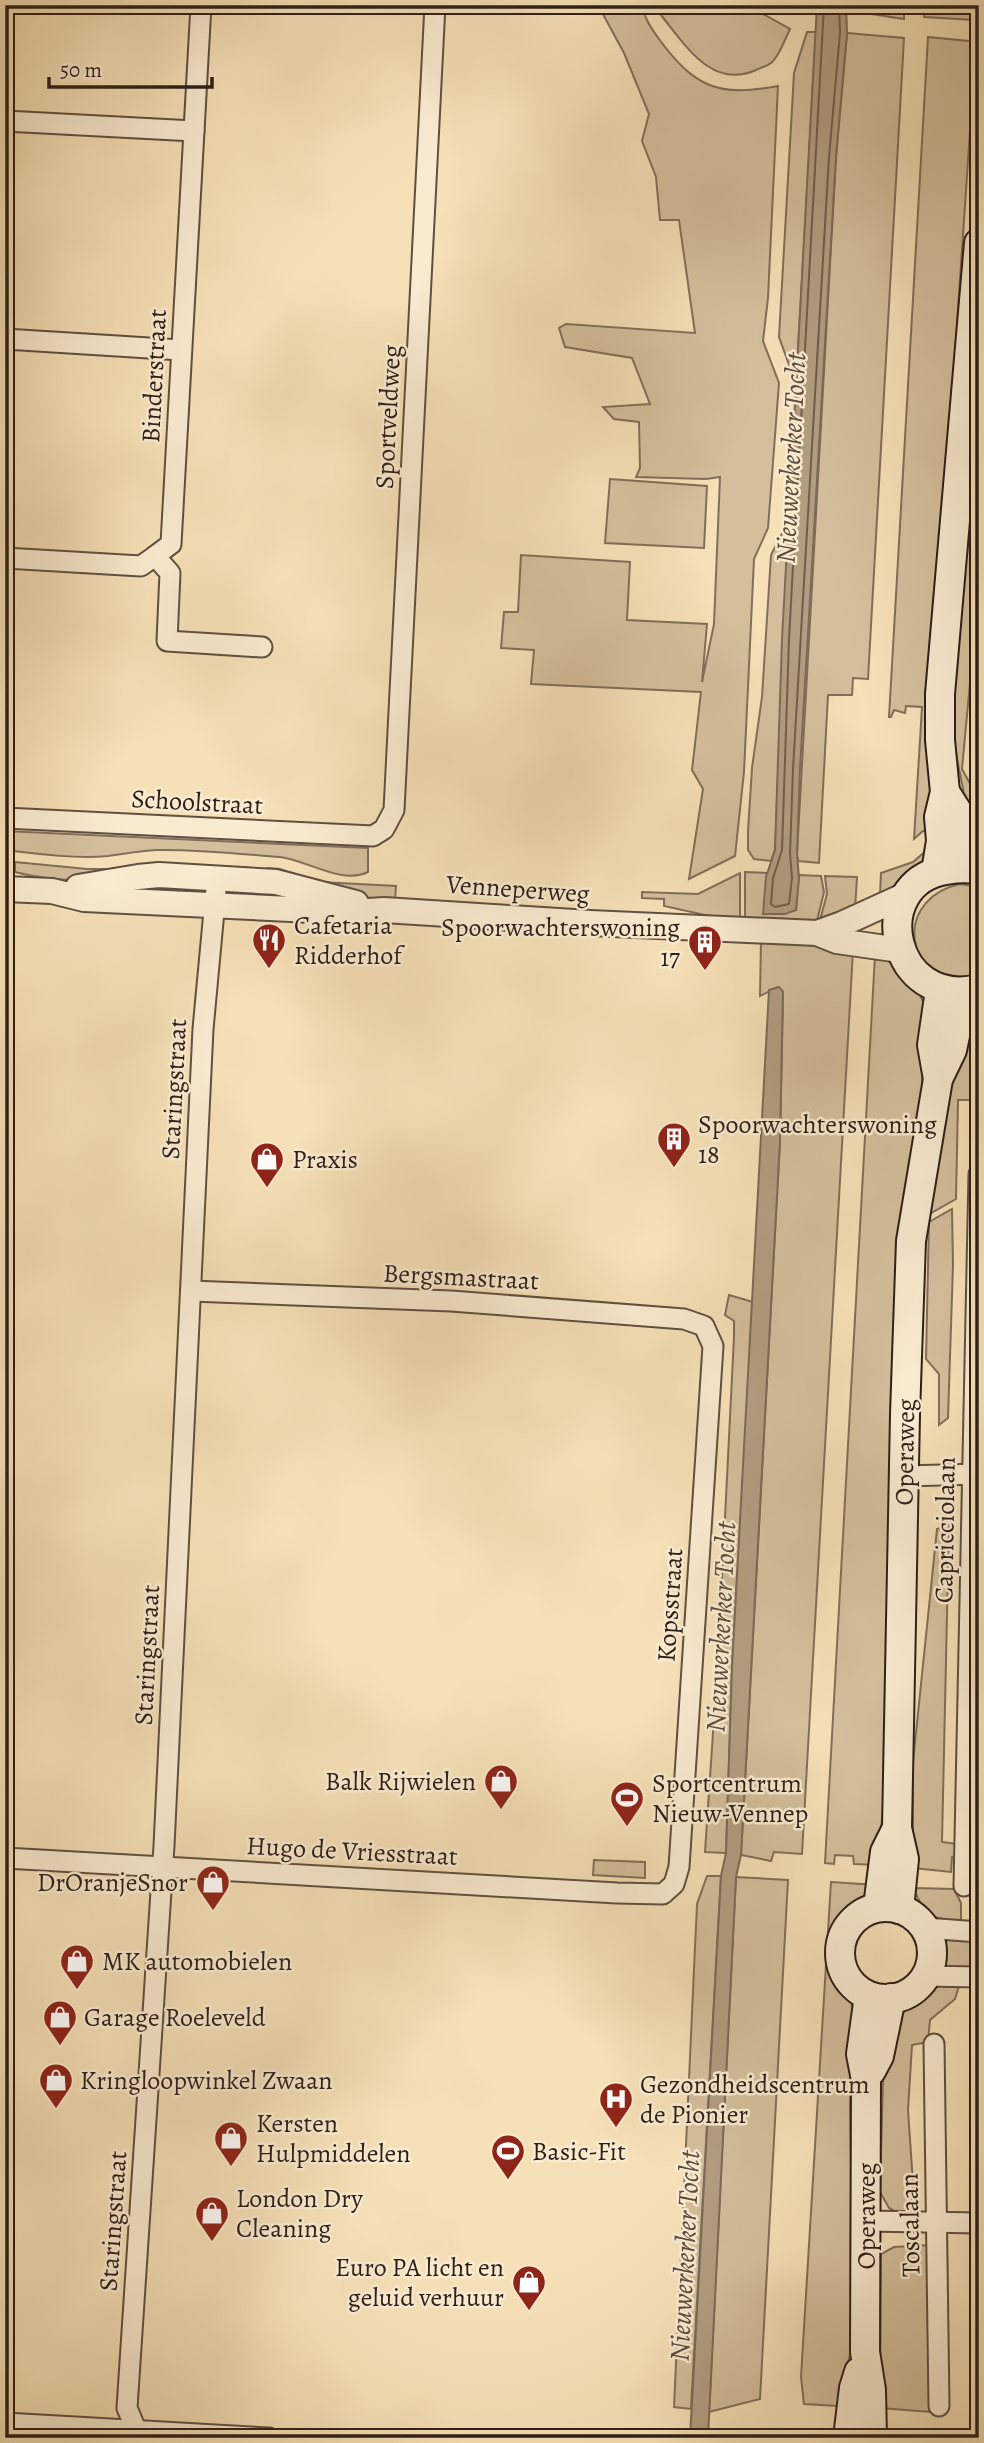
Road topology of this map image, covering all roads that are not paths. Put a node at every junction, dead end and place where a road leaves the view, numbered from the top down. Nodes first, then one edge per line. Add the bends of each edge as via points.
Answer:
1 (201, 5) edge
2 (435, 5) edge
3 (5, 121) edge
4 (194, 131) junction
5 (979, 243) edge
6 (5, 339) edge
7 (181, 350) junction
8 (974, 367) edge
9 (155, 556) junction
10 (5, 558) edge
11 (262, 647) dead end
12 (945, 792) junction
13 (5, 818) edge
14 (384, 829) joint
15 (972, 869) edge
16 (936, 872) junction
17 (217, 879) junction
18 (5, 889) edge
19 (52, 891) junction
20 (908, 894) junction
21 (216, 905) junction
22 (384, 910) junction
23 (817, 933) junction
24 (900, 950) junction
25 (961, 990) edge
26 (979, 1174) edge
27 (978, 1275) edge
28 (191, 1291) junction
29 (713, 1346) joint
30 (976, 1474) edge
31 (905, 1476) junction
32 (973, 1677) edge
33 (5, 1858) edge
34 (163, 1867) junction
35 (679, 1867) joint
36 (964, 1886) dead end
37 (889, 1908) junction
38 (925, 1928) junction
39 (979, 1932) edge
40 (925, 1976) junction
41 (979, 1977) edge
42 (880, 1997) junction
43 (934, 2044) dead end
44 (867, 2221) junction
45 (937, 2222) junction
46 (979, 2223) edge
47 (865, 2352) junction
48 (939, 2406) dead end
49 (5, 2423) edge
50 (137, 2432) junction
51 (269, 2438) edge
52 (848, 2438) edge
53 (872, 2438) edge

1 - 4 street, Binderstraat
2 - 14 street, Sportveldweg via 394,810
3 - 4 street
4 - 7 street, Binderstraat
5 - 8 main road
6 - 7 street
7 - 9 street, Binderstraat via 171,544
8 - 12 main road via 940,694
9 - 10 street via 141,566
9 - 11 street via 170,573 167,641
12 - 15 main road via 959,814
12 - 16 main road
13 - 14 street, Schoolstraat via 373,836
15 - 16 main road
16 - 20 main road
17 - 19 street, Venneperweg via 138,877
17 - 21 street, Staringstraat
17 - 22 street, Venneperweg via 276,882
18 - 19 street, Venneperweg
19 - 21 street, Venneperweg via 84,898
20 - 23 street, Venneperweg
20 - 24 main road via 898,915
21 - 22 street, Venneperweg
21 - 28 street, Staringstraat via 203,1029
22 - 23 street, Venneperweg
23 - 24 street, Venneperweg via 837,941
24 - 25 main road via 915,975
25 - 31 main road, Operaweg via 952,1050 938,1079 911,1241
26 - 27 street, Capricciolaan
27 - 30 street, Capricciolaan
28 - 29 street, Bergsmastraat via 451,1301 684,1319 704,1326
28 - 34 street, Staringstraat
29 - 35 street, Kopsstraat
30 - 31 street
30 - 32 street, Capricciolaan
31 - 37 main road, Operaweg via 897,1828 904,1859
32 - 36 street, Capricciolaan
33 - 34 street, Hugo de Vriesstraat
34 - 35 street, Hugo de Vriesstraat via 663,1894 674,1884
34 - 50 street, Staringstraat via 127,2408
37 - 38 main road via 918,1920
37 - 42 main road via 866,1911 846,1929 841,1941 842,1968 848,1979 857,1989
38 - 39 street
38 - 40 main road via 932,1952
40 - 41 street
40 - 42 main road via 911,1991
42 - 44 main road, Operaweg via 861,2054 866,2080
43 - 45 street, Toscalaan
44 - 45 street
44 - 47 main road, Operaweg
45 - 46 street
45 - 48 street, Toscalaan
47 - 52 main road, Operaweg via 854,2388
47 - 53 main road, Operaweg
49 - 50 street
50 - 51 street

